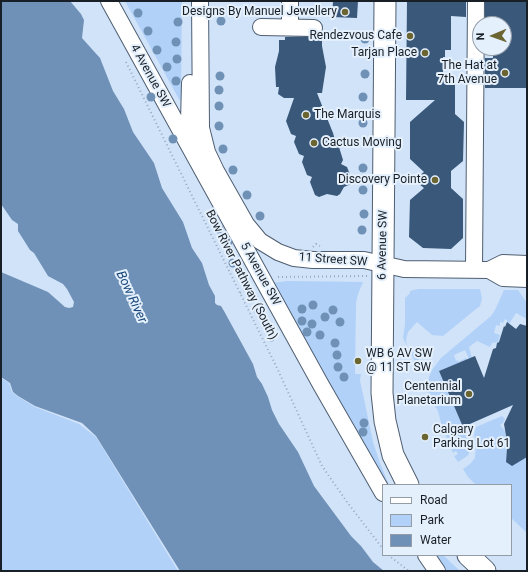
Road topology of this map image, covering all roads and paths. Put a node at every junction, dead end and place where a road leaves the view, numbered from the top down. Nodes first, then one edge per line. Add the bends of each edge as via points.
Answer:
1 (109, 1) edge
2 (200, 1) edge
3 (290, 1) edge
4 (385, 1) edge
5 (476, 1) edge
6 (261, 27) dead end
7 (290, 28) junction
8 (314, 28) dead end
9 (200, 43) junction
10 (123, 57) dead end
11 (201, 128) joint
12 (191, 151) junction
13 (527, 264) edge
14 (376, 270) junction
15 (481, 270) junction
16 (273, 277) dead end
17 (527, 279) edge
18 (252, 287) dead end
19 (240, 293) junction
20 (408, 484) edge
21 (382, 491) edge
22 (382, 549) edge
23 (389, 556) edge
24 (427, 556) edge
25 (469, 556) edge
26 (409, 571) edge
27 (437, 571) edge
28 (485, 571) edge

1 - 12 street, 4 Avenue SW
2 - 9 street, 5 Avenue SW
3 - 7 street
4 - 14 main road, 6 Avenue SW
5 - 15 street
6 - 7 street
7 - 8 street
9 - 11 street, 5 Avenue SW
9 - 12 street, 5 Avenue SW via 189,85
10 - 19 path, Bow River Pathway (South)
11 - 14 street, 11 Street SW via 207,152 216,171 246,224 260,241 294,258 364,260
12 - 21 street, 5 Avenue SW
13 - 15 street, 11 Street SW via 503,263
14 - 15 street, 11 Street SW
14 - 16 path
14 - 20 main road, 6 Avenue SW via 385,421 393,455
15 - 17 street, 11 Street SW via 503,278
18 - 19 path
19 - 22 path, Bow River Pathway (South) via 322,466
23 - 26 path
24 - 27 street
25 - 28 main road

